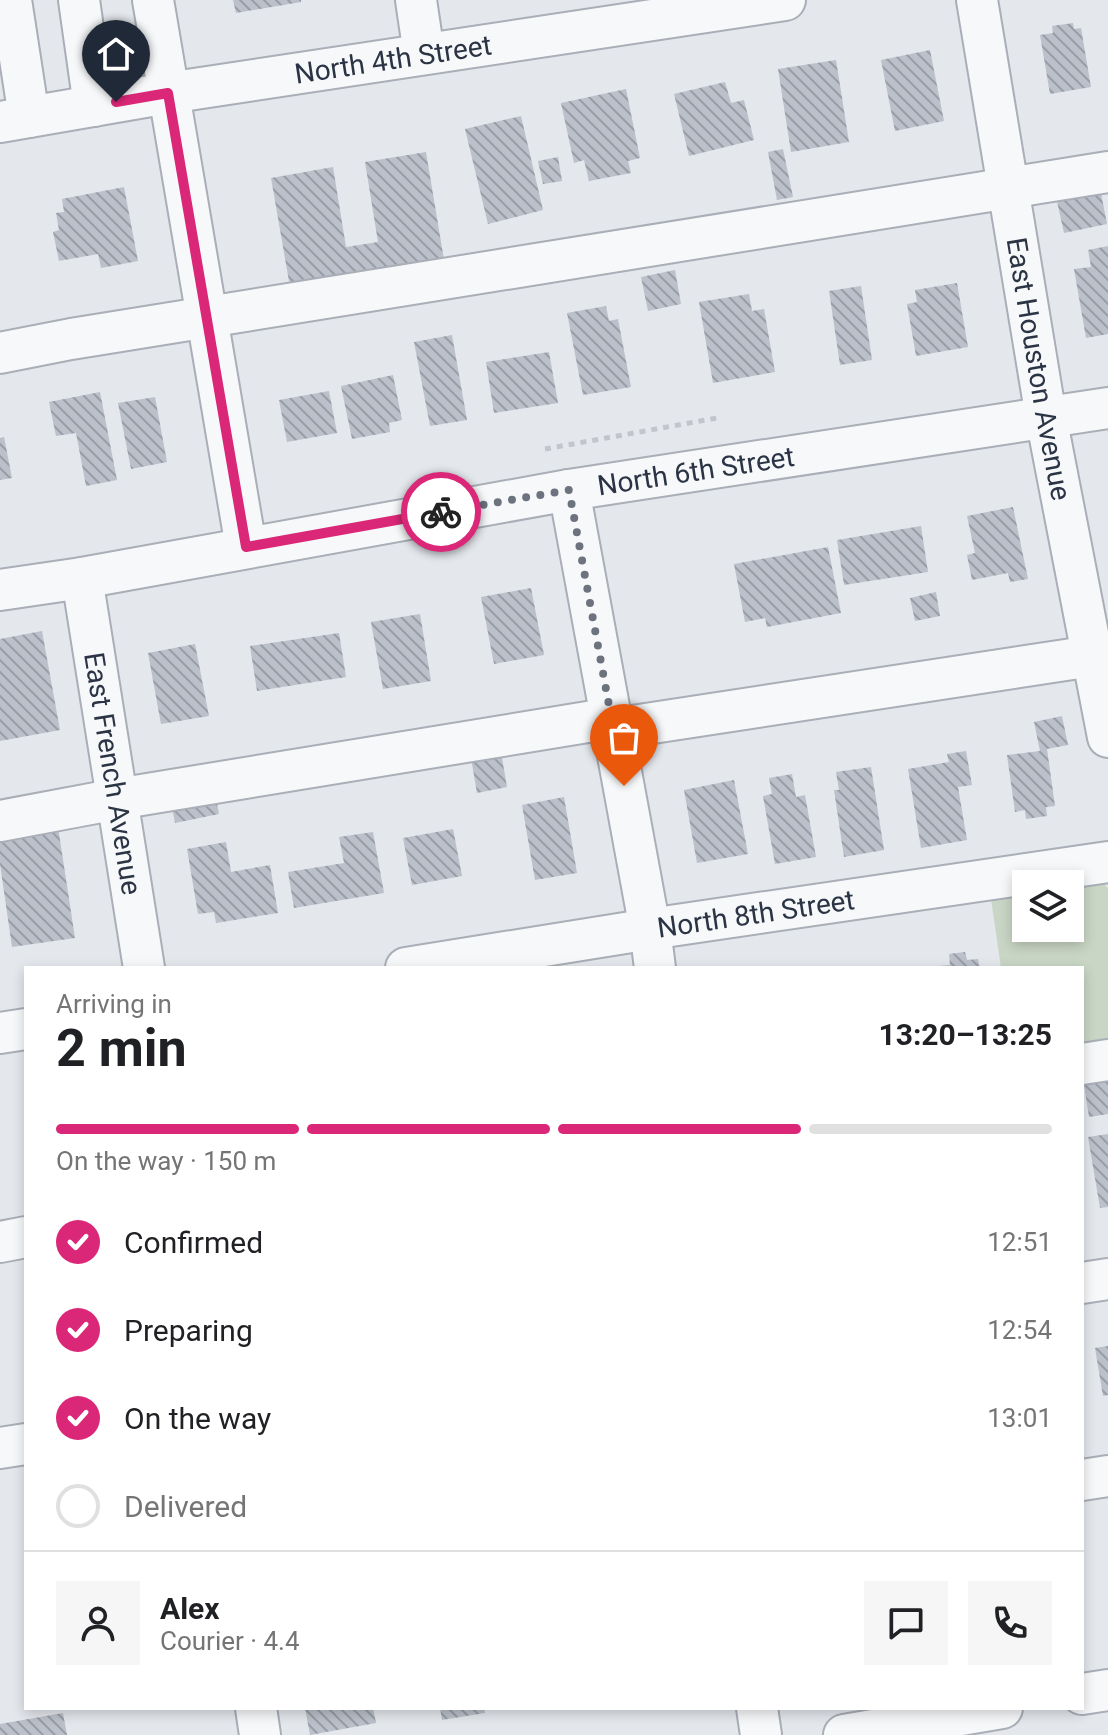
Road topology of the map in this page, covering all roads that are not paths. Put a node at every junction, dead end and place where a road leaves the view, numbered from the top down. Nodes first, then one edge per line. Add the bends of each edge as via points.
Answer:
1 (11, 0) edge
2 (79, 0) edge
3 (153, 0) edge
4 (416, 0) edge
5 (785, 0) edge
6 (977, 0) edge
7 (424, 54) junction
8 (168, 93) junction
9 (94, 106) junction
10 (14, 120) edge
11 (1108, 172) edge
12 (1008, 187) junction
13 (207, 318) junction
14 (0, 353) edge
15 (1108, 408) edge
16 (1046, 417) junction
17 (569, 490) junction
18 (246, 547) junction
19 (82, 578) junction
20 (0, 590) edge
21 (1092, 656) junction
22 (612, 723) junction
23 (1108, 737) edge
24 (117, 799) junction
25 (0, 821) edge
26 (1108, 862) edge
27 (650, 929) junction
28 (144, 966) edge
29 (419, 966) edge
30 (655, 966) edge
31 (24, 1029) edge
32 (0, 1033) edge
33 (1108, 1060) edge
34 (1084, 1064) edge
35 (24, 1237) edge
36 (0, 1242) edge
37 (1108, 1279) edge
38 (1084, 1283) edge
39 (24, 1444) edge
40 (0, 1448) edge
41 (1108, 1476) edge
42 (1084, 1480) edge
43 (1108, 1690) edge
44 (1084, 1694) edge
45 (256, 1710) edge
46 (757, 1710) edge
47 (990, 1710) edge
48 (260, 1735) edge
49 (761, 1735) edge
50 (844, 1735) edge

1 - 10 street
2 - 9 street
3 - 8 street
4 - 7 street
5 - 7 street, North 4th Street
6 - 12 street, East Houston Avenue
7 - 8 street, North 4th Street
8 - 9 street, North 4th Street
8 - 13 street
9 - 10 street, North 4th Street
11 - 12 street
12 - 13 street
12 - 16 street, East Houston Avenue
13 - 14 street
13 - 18 street
15 - 16 street, North 6th Street
16 - 17 street, North 6th Street
16 - 21 street, East Houston Avenue
17 - 18 street, North 6th Street
17 - 22 street
18 - 19 street, North 6th Street
19 - 20 street, North 6th Street
19 - 24 street, East French Avenue
21 - 22 street
21 - 23 street, East Houston Avenue
22 - 24 street
22 - 27 street
24 - 25 street
24 - 28 street, East French Avenue
26 - 27 street, North 8th Street
27 - 29 street, North 8th Street
27 - 30 street
31 - 32 street
33 - 34 street
35 - 36 street
37 - 38 street
39 - 40 street
41 - 42 street
43 - 44 street
45 - 48 street
46 - 49 street
47 - 50 street

